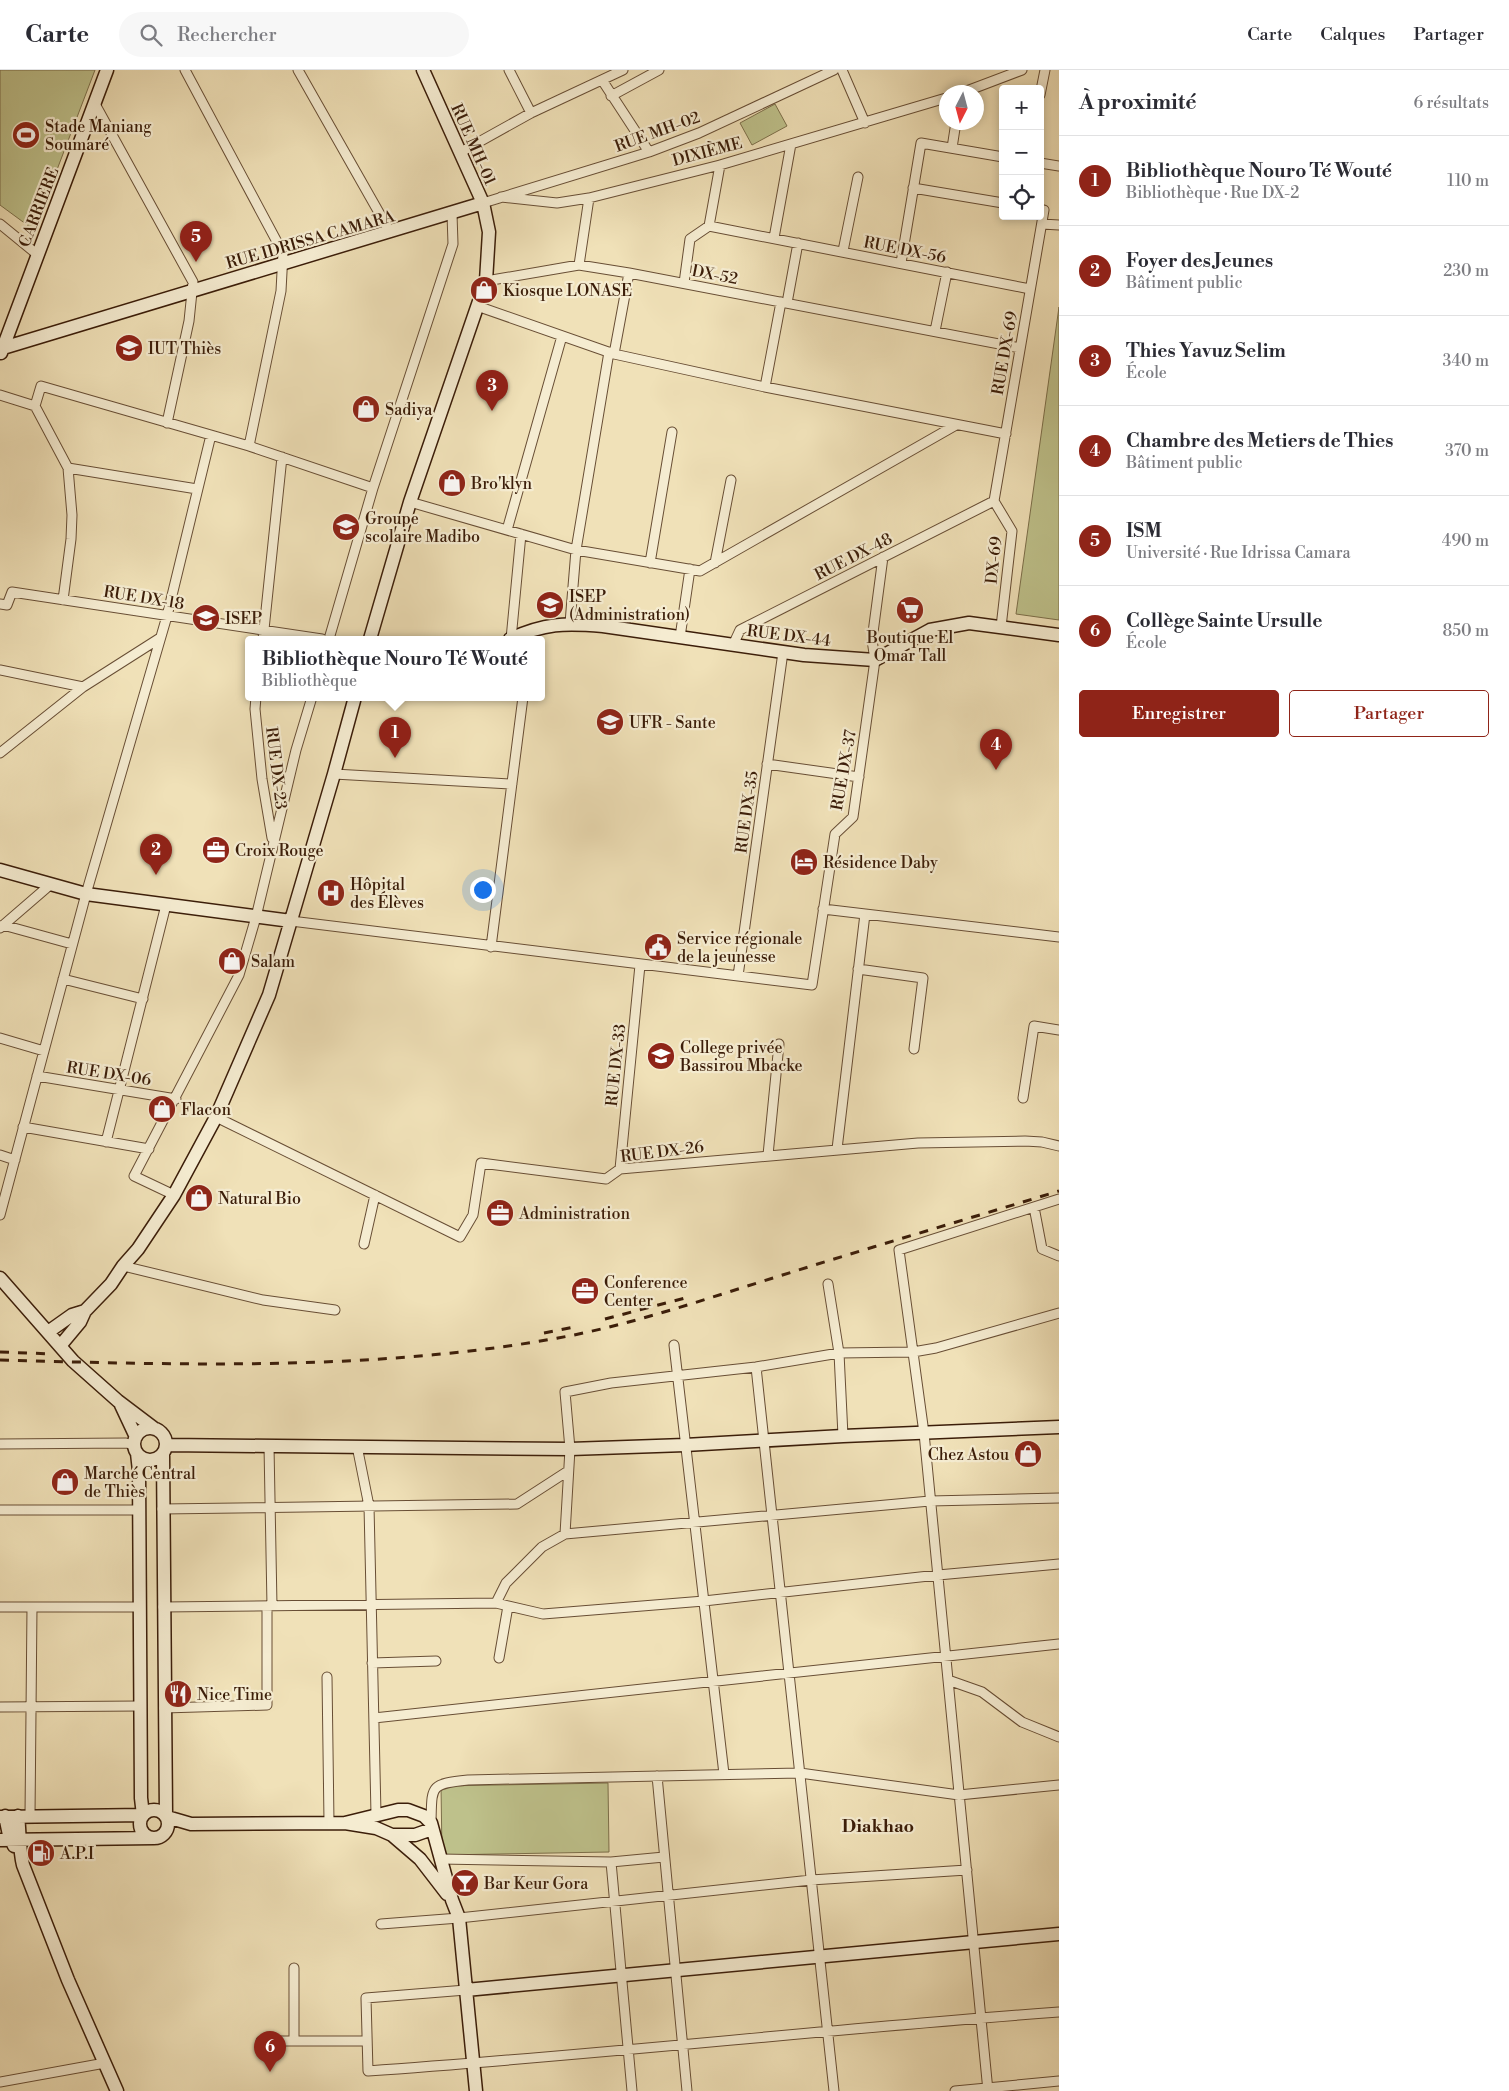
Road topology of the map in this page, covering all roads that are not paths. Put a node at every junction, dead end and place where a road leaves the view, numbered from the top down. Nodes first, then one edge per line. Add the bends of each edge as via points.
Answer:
1 (107, 70) edge
2 (185, 70) edge
3 (298, 70) edge
4 (423, 70) edge
5 (509, 70) edge
6 (623, 70) edge
7 (660, 70) edge
8 (834, 70) edge
9 (842, 70) edge
10 (1022, 70) edge
11 (1045, 70) edge
12 (602, 80) junction
13 (982, 85) edge
14 (1042, 85) edge
15 (611, 96) junction
16 (939, 100) edge
17 (94, 104) junction
18 (531, 113) junction
19 (865, 122) junction
20 (955, 130) edge
21 (791, 144) junction
22 (952, 148) junction
23 (461, 152) junction
24 (649, 152) junction
25 (999, 156) edge
26 (1044, 164) edge
27 (720, 165) junction
28 (1059, 166) edge
29 (858, 177) dead end
30 (913, 188) junction
31 (501, 197) junction
32 (589, 198) junction
33 (999, 202) edge
34 (483, 203) junction
35 (452, 214) junction
36 (1042, 220) edge
37 (0, 224) edge
38 (1042, 224) junction
39 (1059, 225) edge
40 (709, 226) junction
41 (390, 232) junction
42 (774, 238) junction
43 (798, 243) junction
44 (843, 252) junction
45 (38, 256) junction
46 (282, 263) junction
47 (900, 263) junction
48 (579, 265) junction
49 (946, 272) junction
50 (629, 273) junction
51 (486, 281) junction
52 (684, 284) junction
53 (1030, 289) junction
54 (192, 290) junction
55 (784, 303) junction
56 (477, 306) junction
57 (935, 332) junction
58 (562, 336) junction
59 (1020, 348) junction
60 (1, 352) edge
61 (612, 353) junction
62 (765, 387) junction
63 (0, 395) edge
64 (35, 406) junction
65 (168, 423) junction
66 (956, 424) junction
67 (672, 432) dead end
68 (1006, 434) junction
69 (211, 435) junction
70 (249, 446) junction
71 (282, 457) junction
72 (68, 468) junction
73 (731, 480) dead end
74 (373, 488) junction
75 (198, 489) junction
76 (994, 501) junction
77 (410, 502) junction
78 (507, 530) junction
79 (521, 534) junction
80 (576, 550) junction
81 (883, 557) junction
82 (650, 562) junction
83 (715, 563) junction
84 (690, 569) junction
85 (63, 600) junction
86 (0, 604) edge
87 (167, 616) junction
88 (570, 623) junction
89 (1001, 628) junction
90 (531, 634) edge
91 (263, 635) edge
92 (1059, 635) edge
93 (278, 636) edge
94 (330, 636) edge
95 (371, 636) edge
96 (510, 636) edge
97 (680, 637) junction
98 (160, 638) junction
99 (733, 645) junction
100 (783, 652) junction
101 (875, 660) junction
102 (0, 670) edge
103 (82, 687) junction
104 (256, 701) edge
105 (311, 701) edge
106 (354, 701) edge
107 (522, 701) edge
108 (0, 753) edge
109 (768, 764) junction
110 (334, 774) junction
111 (859, 777) junction
112 (512, 784) junction
113 (273, 844) junction
114 (0, 870) edge
115 (51, 884) junction
116 (86, 894) junction
117 (166, 905) junction
118 (823, 909) junction
119 (865, 914) junction
120 (256, 917) junction
121 (291, 922) junction
122 (2, 927) edge
123 (1059, 937) edge
124 (72, 944) junction
125 (491, 948) junction
126 (640, 965) junction
127 (858, 969) junction
128 (738, 976) junction
129 (63, 979) junction
130 (143, 999) junction
131 (1059, 1030) edge
132 (0, 1038) edge
133 (779, 1044) dead end
134 (914, 1049) dead end
135 (44, 1050) junction
136 (37, 1076) junction
137 (120, 1090) junction
138 (1022, 1098) dead end
139 (176, 1099) junction
140 (216, 1117) junction
141 (23, 1127) junction
142 (106, 1142) junction
143 (1059, 1146) edge
144 (149, 1149) junction
145 (837, 1149) junction
146 (768, 1155) junction
147 (0, 1156) edge
148 (15, 1160) junction
149 (620, 1169) junction
150 (174, 1195) junction
151 (375, 1195) junction
152 (1059, 1199) edge
153 (1034, 1207) junction
154 (0, 1215) edge
155 (364, 1244) dead end
156 (1059, 1256) edge
157 (123, 1266) junction
158 (0, 1278) edge
159 (828, 1284) dead end
160 (335, 1310) dead end
161 (85, 1311) junction
162 (1059, 1313) edge
163 (48, 1332) junction
164 (674, 1345) dead end
165 (60, 1346) junction
166 (913, 1352) junction
167 (839, 1354) junction
168 (756, 1368) junction
169 (677, 1376) junction
170 (118, 1401) junction
171 (1059, 1427) edge
172 (155, 1429) junction
173 (924, 1433) junction
174 (844, 1436) junction
175 (764, 1441) junction
176 (0, 1444) edge
177 (136, 1445) junction
178 (686, 1445) junction
179 (269, 1446) junction
180 (357, 1446) junction
181 (570, 1449) junction
182 (165, 1450) junction
183 (568, 1471) junction
184 (1059, 1498) edge
185 (930, 1501) junction
186 (369, 1506) junction
187 (271, 1507) junction
188 (162, 1508) junction
189 (0, 1510) edge
190 (139, 1510) junction
191 (772, 1515) junction
192 (695, 1523) junction
193 (566, 1534) junction
194 (1059, 1564) edge
195 (938, 1575) junction
196 (780, 1593) junction
197 (704, 1601) junction
198 (496, 1604) junction
199 (371, 1605) junction
200 (270, 1606) junction
201 (508, 1606) junction
202 (0, 1607) edge
203 (32, 1607) junction
204 (140, 1607) junction
205 (163, 1607) junction
206 (1059, 1644) edge
207 (946, 1657) junction
208 (499, 1658) dead end
209 (436, 1661) dead end
210 (372, 1663) junction
211 (789, 1674) junction
212 (327, 1677) dead end
213 (948, 1680) junction
214 (713, 1682) junction
215 (140, 1706) junction
216 (0, 1707) edge
217 (31, 1707) junction
218 (164, 1708) junction
219 (374, 1718) junction
220 (1059, 1737) edge
221 (800, 1773) junction
222 (724, 1774) junction
223 (657, 1776) junction
224 (1059, 1785) edge
225 (959, 1795) junction
226 (376, 1814) junction
227 (143, 1815) junction
228 (13, 1816) edge
229 (167, 1817) junction
230 (329, 1822) junction
231 (345, 1822) junction
232 (191, 1824) junction
233 (432, 1826) junction
234 (392, 1835) junction
235 (159, 1836) junction
236 (10, 1840) edge
237 (664, 1857) junction
238 (440, 1859) junction
239 (611, 1862) junction
240 (966, 1870) junction
241 (811, 1880) junction
242 (668, 1894) junction
243 (452, 1900) junction
244 (615, 1900) junction
245 (459, 1918) junction
246 (381, 1924) dead end
247 (1059, 1934) edge
248 (974, 1942) junction
249 (820, 1957) junction
250 (294, 1968) dead end
251 (675, 1970) junction
252 (622, 1975) junction
253 (466, 1990) junction
254 (1059, 2012) edge
255 (981, 2018) junction
256 (828, 2030) junction
257 (261, 2041) dead end
258 (294, 2041) junction
259 (367, 2041) junction
260 (682, 2044) junction
261 (628, 2049) junction
262 (105, 2063) junction
263 (474, 2064) junction
264 (1059, 2081) edge
265 (0, 2082) edge
266 (988, 2089) edge
267 (118, 2091) edge
268 (476, 2091) edge
269 (632, 2091) edge
270 (687, 2091) edge
271 (834, 2091) edge
272 (955, 2091) edge

1 - 17 street, CARRIERE
2 - 46 street via 283,253
3 - 41 street
4 - 23 street, RUE MH-01
5 - 18 street
6 - 12 street
7 - 15 street
8 - 24 street, RUE MH-02 via 699,133
9 - 19 street
10 - 13 street
11 - 14 street
12 - 15 street
12 - 18 street
15 - 24 street
16 - 19 street, DIXIÈME
17 - 45 street, CARRIERE
17 - 54 street via 193,282
18 - 23 street
19 - 21 street, DIXIÈME
20 - 22 street
21 - 27 street, DIXIÈME
21 - 42 street
22 - 25 street
22 - 30 street via 921,143
23 - 34 street, RUE MH-01
24 - 31 street, RUE MH-02
26 - 28 street
27 - 32 street, DIXIÈME
27 - 40 street
29 - 44 street
30 - 33 street
30 - 47 street
31 - 32 street, DIXIÈME via 557,203
31 - 34 street, RUE MH-02
32 - 48 street
34 - 35 street, RUE IDRISSA CAMARA
34 - 51 street via 489,232
35 - 41 street, RUE IDRISSA CAMARA
35 - 74 street via 452,244
36 - 38 street, RUE DX-69
37 - 45 street
38 - 39 street
38 - 53 street, RUE DX-69
40 - 42 street, RUE DX-56
40 - 52 street via 692,236
41 - 46 street, RUE IDRISSA CAMARA
42 - 43 street, RUE DX-56
43 - 44 street, RUE DX-56
43 - 55 street
44 - 47 street, RUE DX-56
45 - 60 street, CARRIERE
46 - 54 street, RUE IDRISSA CAMARA
46 - 70 street via 281,291
47 - 49 street, RUE DX-56
48 - 50 street, DX-52
48 - 51 street, DX-52
49 - 53 street, RUE DX-56
49 - 57 street
50 - 52 street, DX-52 / DX-52
50 - 61 street
51 - 56 street
52 - 55 street, DX-52 / DX-52
53 - 59 street, RUE DX-69
54 - 60 street, RUE IDRISSA CAMARA
54 - 65 street via 189,321
55 - 57 street, DX-52 / DX-52
55 - 62 street
56 - 58 street
56 - 77 street
57 - 59 street, DX-52 / DX-52
58 - 61 street
58 - 78 street
59 - 68 street, RUE DX-69
61 - 62 street
61 - 80 street
62 - 66 street
63 - 64 street
64 - 65 street via 41,386
64 - 72 street
65 - 69 street
66 - 68 street
66 - 83 street
67 - 82 street
68 - 76 street, RUE DX-69
69 - 70 street
69 - 75 street
70 - 71 street
71 - 74 street
71 - 91 street
72 - 75 street
72 - 85 street via 72,515
73 - 83 street
74 - 94 street
75 - 87 street
76 - 81 street, RUE DX-48
76 - 89 street, DX-69 via 1012,531
77 - 78 street
77 - 95 street
78 - 79 street
79 - 80 street
79 - 96 street
80 - 82 street
80 - 88 street
81 - 99 street, RUE DX-48 via 740,630
81 - 101 street, RUE DX-37 via 872,640
82 - 84 street
83 - 84 street via 700,571
84 - 97 street
85 - 86 street, RUE DX-18 via 12,592 7,605
85 - 87 street, RUE DX-18
87 - 91 street, RUE DX-18
87 - 98 street
88 - 90 street, RUE DX-44 via 556,624
88 - 97 street, RUE DX-44
89 - 92 street
89 - 101 street via 969,623 930,630
91 - 93 street, RUE DX-18
97 - 99 street, RUE DX-44
98 - 103 street
98 - 116 street
99 - 100 street, RUE DX-44
100 - 101 street, RUE DX-44
100 - 109 street, RUE DX-35
101 - 111 street, RUE DX-37
102 - 103 street
103 - 108 street
104 - 113 street, RUE DX-23 via 262,779
105 - 113 street
106 - 110 street
107 - 112 street
109 - 111 street
109 - 128 street, RUE DX-35
110 - 112 street
110 - 121 street
111 - 118 street, RUE DX-37 via 853,817 835,834
112 - 125 street
113 - 120 street
114 - 115 street
115 - 116 street
115 - 122 street
116 - 117 street
116 - 124 street
117 - 120 street
117 - 130 street
118 - 119 street
118 - 128 street, RUE DX-37 via 812,985
119 - 123 street
119 - 127 street
120 - 121 street
120 - 139 street via 239,975
121 - 125 street
121 - 140 street via 269,995
122 - 124 street
124 - 129 street
125 - 126 street
126 - 128 street
126 - 149 street, RUE DX-33
127 - 134 street via 923,978
127 - 145 street
129 - 130 street
129 - 135 street
130 - 137 street
131 - 138 street via 1034,1026
132 - 135 street
133 - 146 street
135 - 136 street
136 - 137 street, RUE DX-06
136 - 141 street
137 - 139 street, RUE DX-06
137 - 142 street
139 - 144 street
140 - 150 street
140 - 151 street
141 - 142 street
141 - 148 street
142 - 144 street
143 - 145 street, RUE DX-26 via 1025,1141 918,1142
144 - 150 street via 134,1176
145 - 146 street, RUE DX-26
146 - 149 street, RUE DX-26
147 - 148 street
148 - 154 street
149 - 151 street, RUE DX-26 via 606,1179 481,1163 473,1215 460,1237
150 - 157 street
151 - 155 street
152 - 153 street
153 - 156 street via 1042,1249
153 - 166 street via 899,1250
157 - 160 street via 263,1300
157 - 161 street
158 - 163 street
159 - 167 street
161 - 163 street via 72,1315
161 - 165 street
162 - 166 street
163 - 165 street
164 - 169 street
165 - 170 street
166 - 167 street
166 - 173 street
167 - 168 street
167 - 174 street
168 - 169 street
168 - 175 street
169 - 178 street
169 - 181 street via 565,1392
170 - 172 street
170 - 177 street
171 - 173 street
172 - 177 street via 146,1429
172 - 182 street via 164,1435
173 - 174 street
173 - 185 street
174 - 175 street
175 - 178 street
175 - 191 street
176 - 177 street
177 - 182 street via 145,1459 150,1460
177 - 190 street
178 - 181 street
178 - 192 street
179 - 180 street
179 - 182 street
179 - 187 street
180 - 181 street
180 - 186 street
181 - 183 street
182 - 188 street
183 - 186 street via 517,1504
183 - 193 street
184 - 185 street
185 - 191 street
185 - 195 street
186 - 187 street
186 - 199 street
187 - 188 street
187 - 200 street
188 - 205 street
189 - 190 street
190 - 204 street
191 - 192 street
191 - 196 street
192 - 193 street
192 - 197 street
193 - 198 street via 542,1547 506,1583
194 - 195 street
195 - 196 street
195 - 207 street
196 - 197 street
196 - 211 street
197 - 201 street via 543,1614
197 - 214 street
198 - 199 street
198 - 201 street
199 - 200 street
199 - 210 street
200 - 205 street
200 - 218 street via 267,1705
201 - 208 street
202 - 203 street
203 - 204 street
203 - 217 street
204 - 215 street
205 - 218 street
206 - 207 street
207 - 211 street
207 - 213 street
209 - 210 street
210 - 219 street
211 - 214 street
211 - 221 street
212 - 230 street
213 - 220 street via 982,1692 1022,1722
213 - 225 street
214 - 219 street
214 - 222 street
215 - 217 street
215 - 227 street
216 - 217 street
217 - 228 street
218 - 229 street
219 - 226 street
221 - 222 street
221 - 225 street
221 - 241 street
222 - 223 street
223 - 233 street via 447,1782 436,1786 432,1792
223 - 237 street
224 - 225 street
225 - 240 street
226 - 231 street
226 - 233 street via 408,1810 417,1812
227 - 228 street
227 - 229 street via 160,1810
227 - 235 street via 140,1828 145,1835
228 - 236 street
229 - 232 street
229 - 235 street via 169,1827
230 - 231 street
230 - 232 street
231 - 234 street
232 - 235 street
233 - 234 street via 415,1835
233 - 238 street
234 - 243 street via 420,1859
235 - 236 street
236 - 262 street via 20,1854 42,1917
237 - 239 street
237 - 242 street
238 - 239 street
238 - 243 street
239 - 244 street
240 - 241 street
240 - 248 street
241 - 242 street
241 - 249 street
242 - 244 street
242 - 251 street
243 - 245 street
244 - 245 street
244 - 252 street
245 - 246 street
245 - 253 street
247 - 248 street
248 - 249 street
248 - 255 street
249 - 251 street
249 - 256 street
250 - 258 street
251 - 252 street
251 - 260 street
252 - 253 street
252 - 261 street
253 - 259 street via 366,1998
253 - 263 street
254 - 255 street
255 - 256 street
255 - 266 street
256 - 260 street
256 - 271 street
257 - 258 street
258 - 259 street
259 - 263 street via 368,2072
260 - 261 street
260 - 270 street
261 - 263 street
261 - 269 street
262 - 265 street
262 - 267 street
263 - 268 street
264 - 266 street
266 - 272 street

